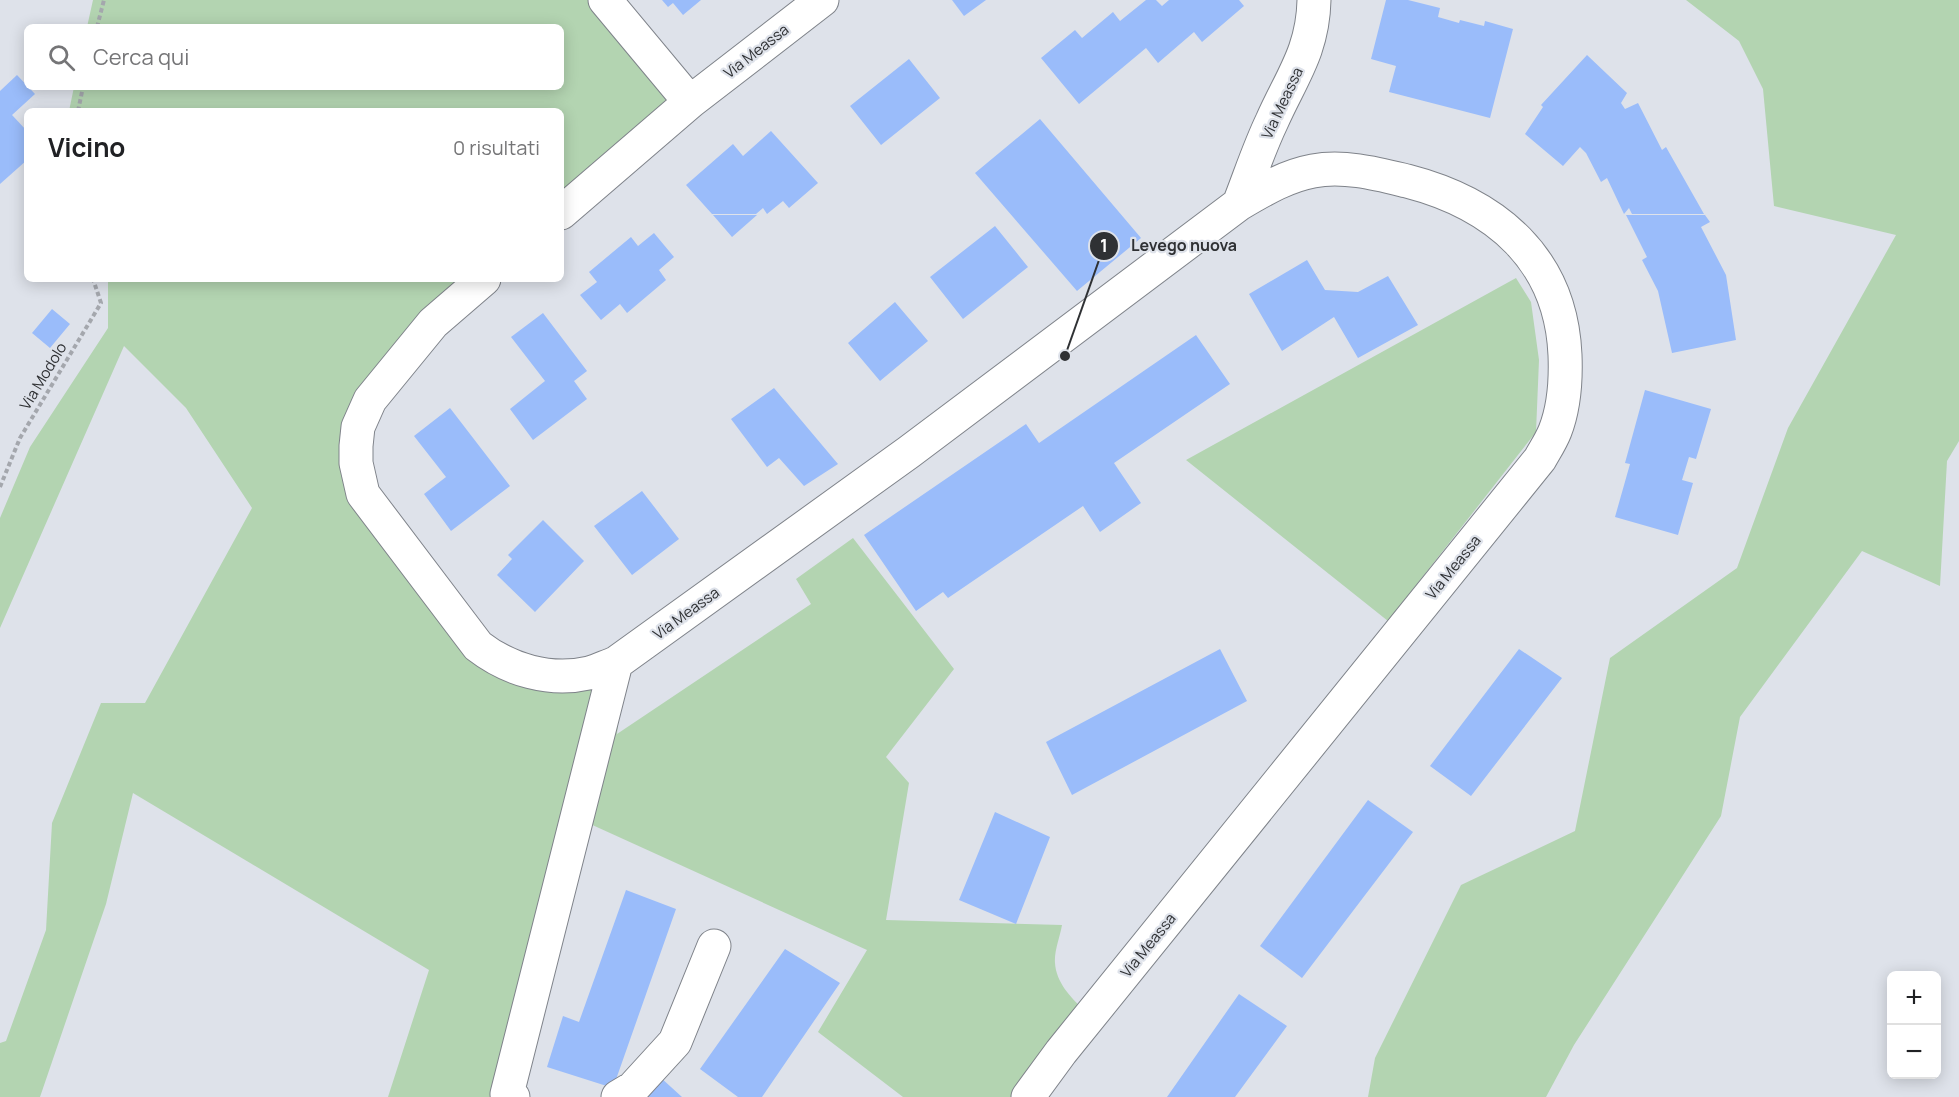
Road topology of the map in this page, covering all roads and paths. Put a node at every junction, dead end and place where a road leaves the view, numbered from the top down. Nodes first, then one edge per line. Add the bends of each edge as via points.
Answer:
1 (104, 0) edge
2 (605, 0) edge
3 (822, 0) edge
4 (1314, 0) edge
5 (98, 24) edge
6 (82, 90) edge
7 (690, 102) junction
8 (79, 108) edge
9 (1239, 204) junction
10 (564, 210) edge
11 (94, 282) edge
12 (481, 282) edge
13 (0, 487) edge
14 (616, 663) junction
15 (714, 946) dead end
16 (513, 1097) edge
17 (618, 1097) edge
18 (1028, 1097) edge

1 - 5 path
2 - 7 street
3 - 7 street, Via Meassa
4 - 9 street, Via Meassa via 1299,70 1272,121
6 - 8 path
7 - 10 street, Via Meassa
9 - 14 street, Via Meassa via 909,452
9 - 18 street, Via Meassa via 1278,182 1314,171 1342,170 1380,174 1450,194 1507,229 1528,250 1558,305 1565,369 1555,430 1540,459
11 - 13 path, Via Modolo via 101,303 20,438
12 - 14 street, Via Meassa via 433,323 367,406 358,427 356,446 363,494 478,646 494,658 514,668 565,675 589,673
14 - 16 street via 507,1094
15 - 17 street via 675,1042 633,1088

